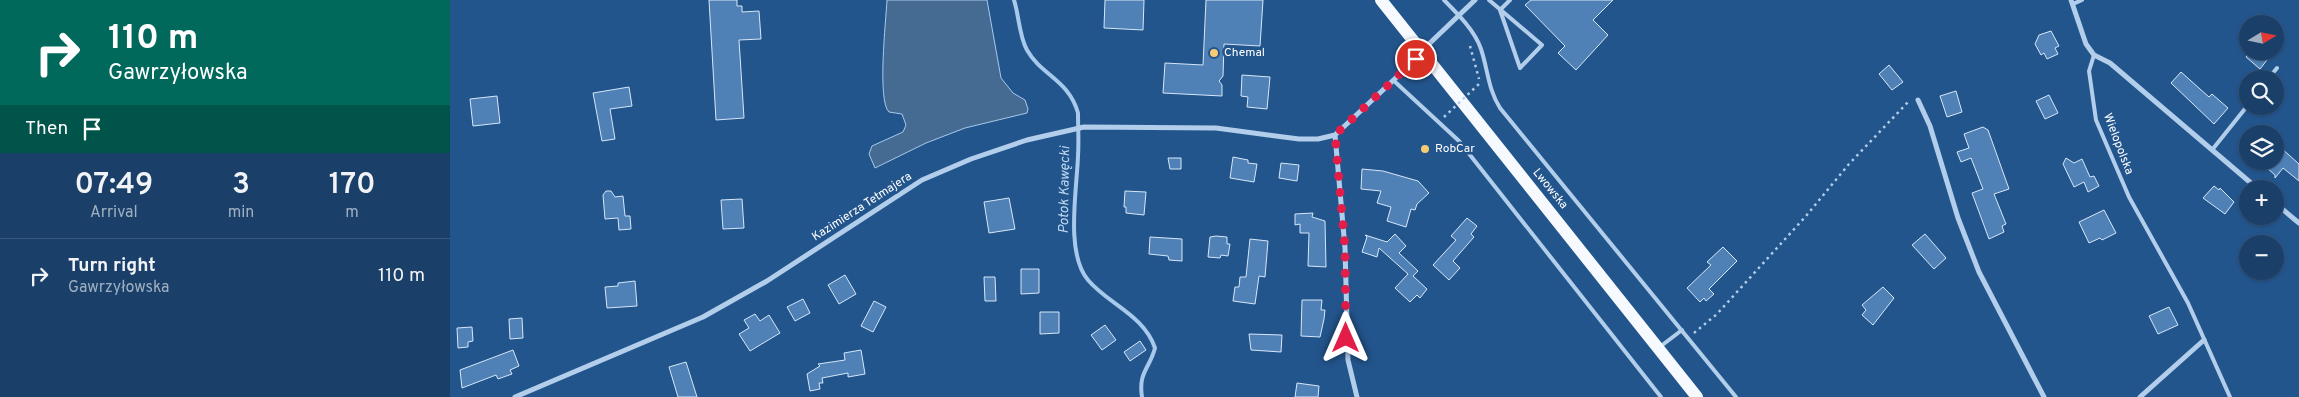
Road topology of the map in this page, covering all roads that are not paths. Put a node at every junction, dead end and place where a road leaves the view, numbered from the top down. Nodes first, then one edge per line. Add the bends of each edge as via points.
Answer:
1 (1381, 0) edge
2 (1444, 0) edge
3 (1475, 0) edge
4 (1489, 0) edge
5 (1510, 0) edge
6 (2082, 0) edge
7 (2072, 2) edge
8 (1500, 10) junction
9 (1459, 16) junction
10 (1423, 52) junction
11 (2094, 55) junction
12 (1393, 80) junction
13 (1918, 100) road end
14 (2240, 115) edge
15 (1335, 135) junction
16 (2212, 150) junction
17 (2247, 180) edge
18 (2284, 210) edge
19 (2299, 223) edge
20 (1682, 330) junction
21 (2204, 340) junction
22 (1659, 348) junction
23 (515, 397) edge
24 (1357, 397) edge
25 (1661, 397) edge
26 (1696, 397) edge
27 (1736, 397) edge
28 (2044, 397) edge
29 (2140, 397) edge
30 (2230, 397) edge

1 - 10 main road, Lwowska
2 - 9 lane
3 - 9 street
4 - 8 lane
5 - 8 lane
6 - 7 lane
7 - 11 street via 2086,44
8 - 8 lane via 1542,45 1520,68 1514,51
9 - 10 street
9 - 20 lane via 1480,47 1492,96 1500,108
10 - 12 street
10 - 22 main road, Lwowska
11 - 16 street via 2110,63
11 - 21 lane, Wielopolska via 2089,71 2096,120 2129,197 2188,303
12 - 15 street
12 - 25 lane via 1459,141
13 - 28 street via 1930,126 1958,218 1979,272
14 - 16 lane
15 - 23 street, Kazimierza Tetmajera via 1299,139 1216,128 1084,127 1027,140 922,180 730,303 682,328
15 - 24 street via 1345,248 1348,360
16 - 17 street
18 - 19 street
20 - 22 lane
20 - 27 lane
21 - 29 street
21 - 30 lane, Wielopolska
22 - 26 main road, Lwowska

